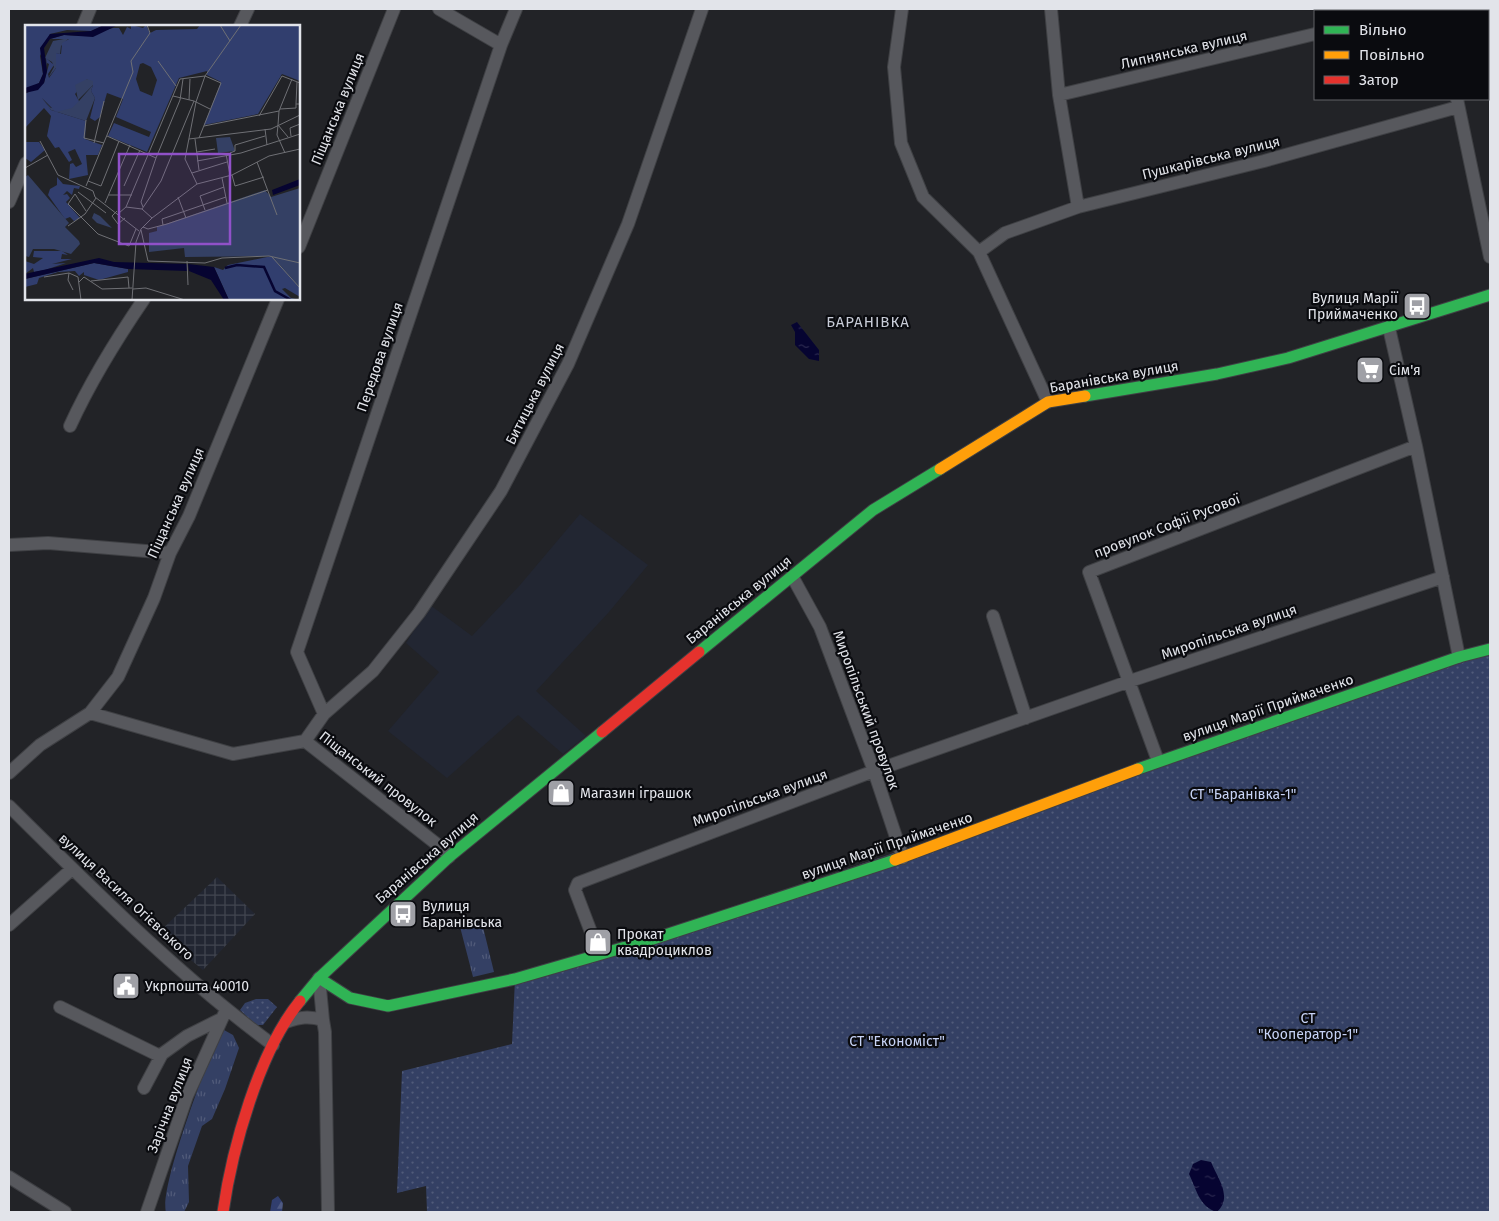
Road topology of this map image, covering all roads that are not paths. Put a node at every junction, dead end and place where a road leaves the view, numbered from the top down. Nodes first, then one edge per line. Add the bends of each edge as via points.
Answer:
1 (90, 9) edge
2 (248, 9) edge
3 (394, 9) edge
4 (439, 9) edge
5 (516, 9) edge
6 (702, 9) edge
7 (902, 9) edge
8 (1051, 9) edge
9 (83, 25) edge
10 (240, 25) edge
11 (1314, 34) edge
12 (501, 45) junction
13 (1059, 95) junction
14 (1458, 103) edge
15 (25, 165) edge
16 (9, 202) edge
17 (1078, 207) junction
18 (300, 244) edge
19 (979, 252) junction
20 (1490, 257) edge
21 (1490, 295) edge
22 (143, 300) edge
23 (278, 300) edge
24 (1389, 328) junction
25 (1048, 402) junction
26 (70, 426) dead end
27 (1416, 446) junction
28 (9, 545) edge
29 (170, 553) junction
30 (792, 576) junction
31 (1443, 577) junction
32 (993, 616) dead end
33 (1490, 649) edge
34 (1459, 657) junction
35 (1130, 681) junction
36 (90, 713) junction
37 (324, 714) junction
38 (1026, 718) junction
39 (305, 741) junction
40 (1158, 761) junction
41 (874, 772) junction
42 (9, 774) edge
43 (9, 806) edge
44 (449, 857) junction
45 (903, 858) junction
46 (72, 869) junction
47 (9, 924) edge
48 (595, 955) junction
49 (318, 978) junction
50 (60, 1007) dead end
51 (223, 1014) junction
52 (323, 1020) junction
53 (286, 1022) junction
54 (273, 1045) junction
55 (160, 1056) junction
56 (144, 1088) dead end
57 (9, 1177) edge
58 (65, 1212) edge
59 (147, 1212) edge
60 (223, 1212) edge
61 (328, 1212) edge

1 - 9 street
2 - 10 street
3 - 18 street, Піщанська вулиця
4 - 12 street
5 - 12 street, Передова вулиця
6 - 37 street, Битицька вулиця via 628,224 568,364 501,491 418,613 373,671
7 - 19 street via 894,67 901,143 923,196
8 - 13 street
11 - 13 street, Липнянська вулиця
12 - 37 street, Передова вулиця via 297,652
13 - 17 street
14 - 17 street, Пушкарівська вулиця via 1264,161
14 - 20 street
15 - 16 street
17 - 19 street, Пушкарівська вулиця via 1005,232
19 - 25 street
21 - 24 main road, Баранівська вулиця
22 - 26 street via 91,380
23 - 29 street, Піщанська вулиця via 189,516
24 - 25 main road, Баранівська вулиця via 1288,358 1217,374
24 - 27 street
25 - 30 main road, Баранівська вулиця via 873,510
27 - 31 street
27 - 35 street, провулок Софії Русової via 1089,572
28 - 29 street via 48,543
29 - 36 street, Піщанська вулиця via 154,598 118,677
30 - 41 street, Миропільський провулок via 820,627
30 - 44 main road, Баранівська вулиця
31 - 34 street
31 - 35 street, Миропільська вулиця
32 - 38 street
33 - 34 main road, вулиця Марії Приймаченко
34 - 40 main road, вулиця Марії Приймаченко
35 - 38 street, Миропільська вулиця
35 - 40 street, провулок Софії Русової
36 - 39 street, Піщанський провулок via 233,754
36 - 42 street via 40,745
37 - 39 street, Битицька вулиця
38 - 41 street, Миропільська вулиця
39 - 44 street, Піщанський провулок
40 - 45 main road, вулиця Марії Приймаченко
41 - 45 street, Миропільський провулок
41 - 48 street, Миропільська вулиця via 578,883 575,890 594,940
43 - 46 street, вулиця Василя Огієвського
44 - 49 main road, Баранівська вулиця
45 - 48 main road, вулиця Марії Приймаченко
46 - 47 street
46 - 51 street, вулиця Василя Огієвського
48 - 49 main road, вулиця Марії Приймаченко via 515,979 388,1006 372,1006 352,1000 334,992
49 - 52 street
49 - 53 main road, Баранівська вулиця
50 - 55 street
51 - 54 street, вулиця Василя Огієвського
51 - 55 street
51 - 59 street, Зарічна вулиця via 187,1096
52 - 53 street via 302,1017
52 - 61 street
53 - 54 main road, Баранівська вулиця
54 - 60 main road, Баранівська вулиця via 245,1114
55 - 56 street
57 - 58 street

